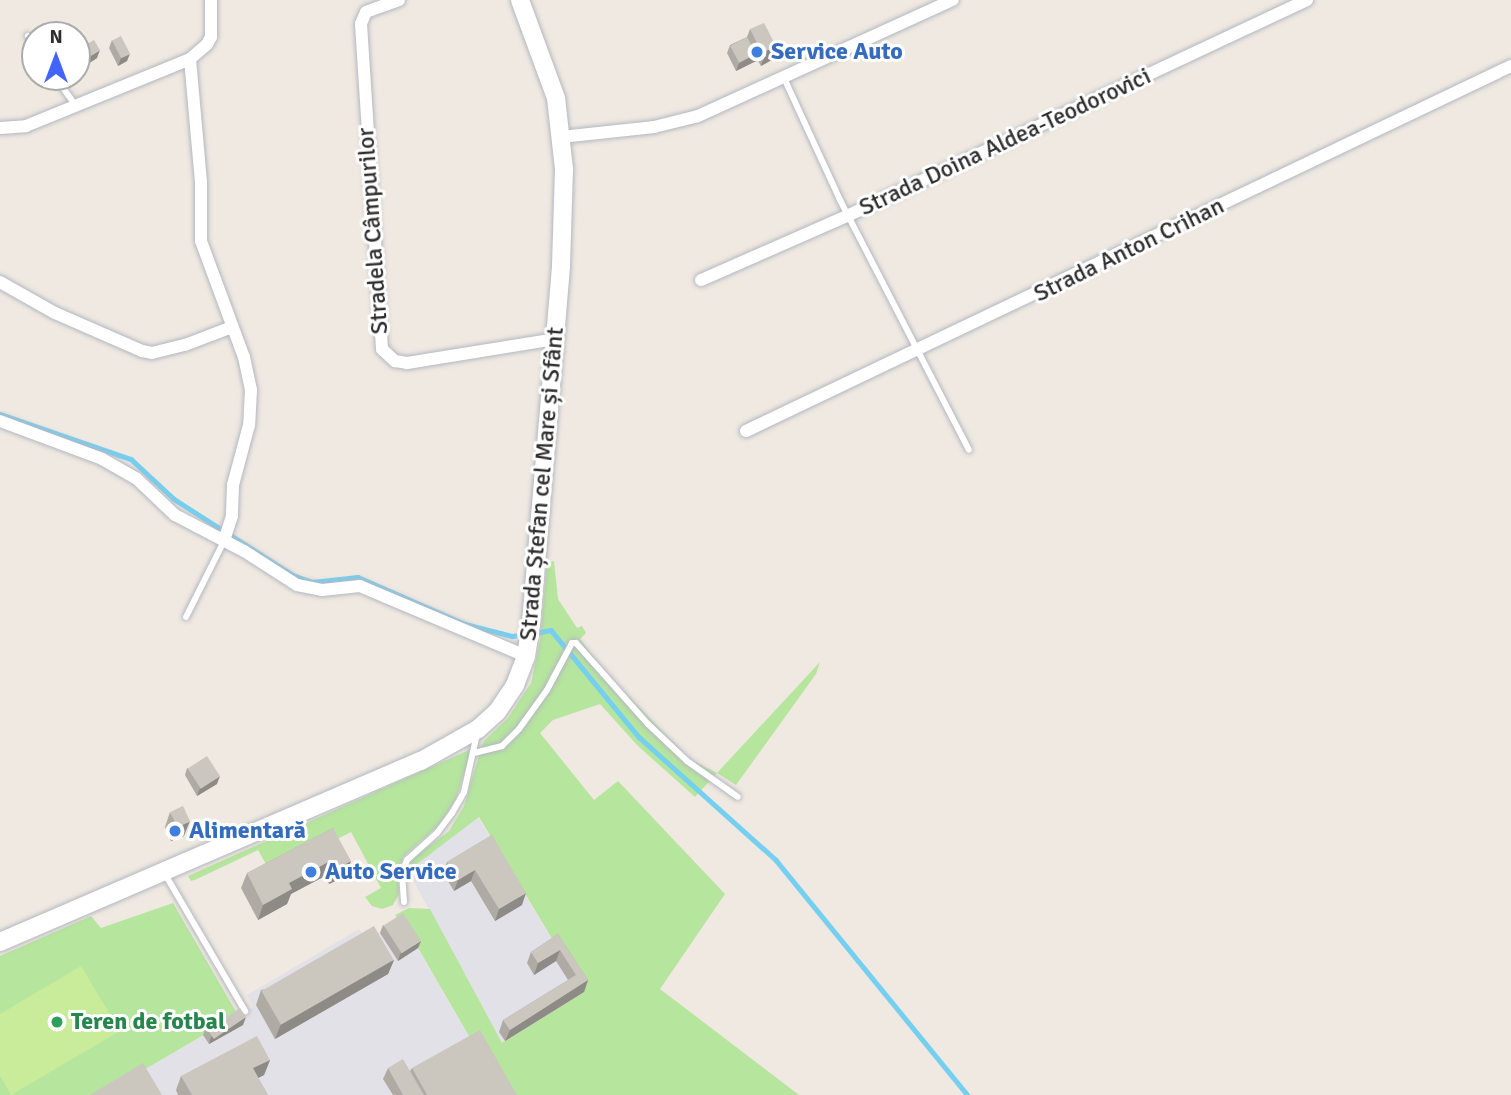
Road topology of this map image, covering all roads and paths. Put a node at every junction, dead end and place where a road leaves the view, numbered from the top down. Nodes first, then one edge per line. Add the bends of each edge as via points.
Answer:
1 (211, 0) edge
2 (398, 0) edge
3 (520, 0) edge
4 (953, 0) edge
5 (1307, 0) edge
6 (190, 59) junction
7 (1511, 66) edge
8 (784, 78) junction
9 (65, 91) edge
10 (75, 105) junction
11 (0, 128) edge
12 (561, 137) junction
13 (849, 215) junction
14 (701, 280) dead end
15 (0, 282) edge
16 (232, 327) junction
17 (555, 339) junction
18 (917, 352) junction
19 (0, 421) edge
20 (746, 431) dead end
21 (969, 450) dead end
22 (224, 541) junction
23 (187, 617) dead end
24 (527, 651) junction
25 (478, 729) junction
26 (474, 752) junction
27 (738, 797) dead end
28 (164, 872) junction
29 (404, 902) dead end
30 (0, 942) edge
31 (245, 1011) edge

1 - 6 street via 211,37
2 - 17 street, Stradela Câmpurilor via 366,12 361,24 382,349 395,361 407,363
3 - 12 main road, Strada Ștefan cel Mare și Sfânt via 556,98
4 - 8 street
5 - 13 street, Strada Doina Aldea-Teodorovici
6 - 10 street
6 - 16 street via 201,182 201,241
7 - 18 street, Strada Anton Crihan
8 - 12 street via 715,110 669,125
8 - 13 lane
9 - 10 lane
10 - 11 street via 26,126
12 - 17 main road, Strada Ștefan cel Mare și Sfânt via 564,183
13 - 14 street, Strada Doina Aldea-Teodorovici
13 - 18 lane
15 - 16 street via 62,317 152,353
16 - 22 street via 244,357 252,399
17 - 24 main road, Strada Ștefan cel Mare și Sfânt
18 - 20 street, Strada Anton Crihan
18 - 21 lane
19 - 22 street via 102,458 137,479 175,515
22 - 23 lane
22 - 24 street via 297,585 322,590 360,586
24 - 25 main road, Strada Ștefan cel Mare și Sfânt via 506,701
25 - 26 lane
25 - 28 main road, Strada Ștefan cel Mare și Sfânt via 421,761
26 - 27 lane, Strada Ștefan cel Mare și Sfânt via 502,746 519,729 576,643 648,724 687,761
26 - 29 lane via 464,792 453,813 407,860 402,873
28 - 30 main road, Strada Ștefan cel Mare și Sfânt
28 - 31 lane

